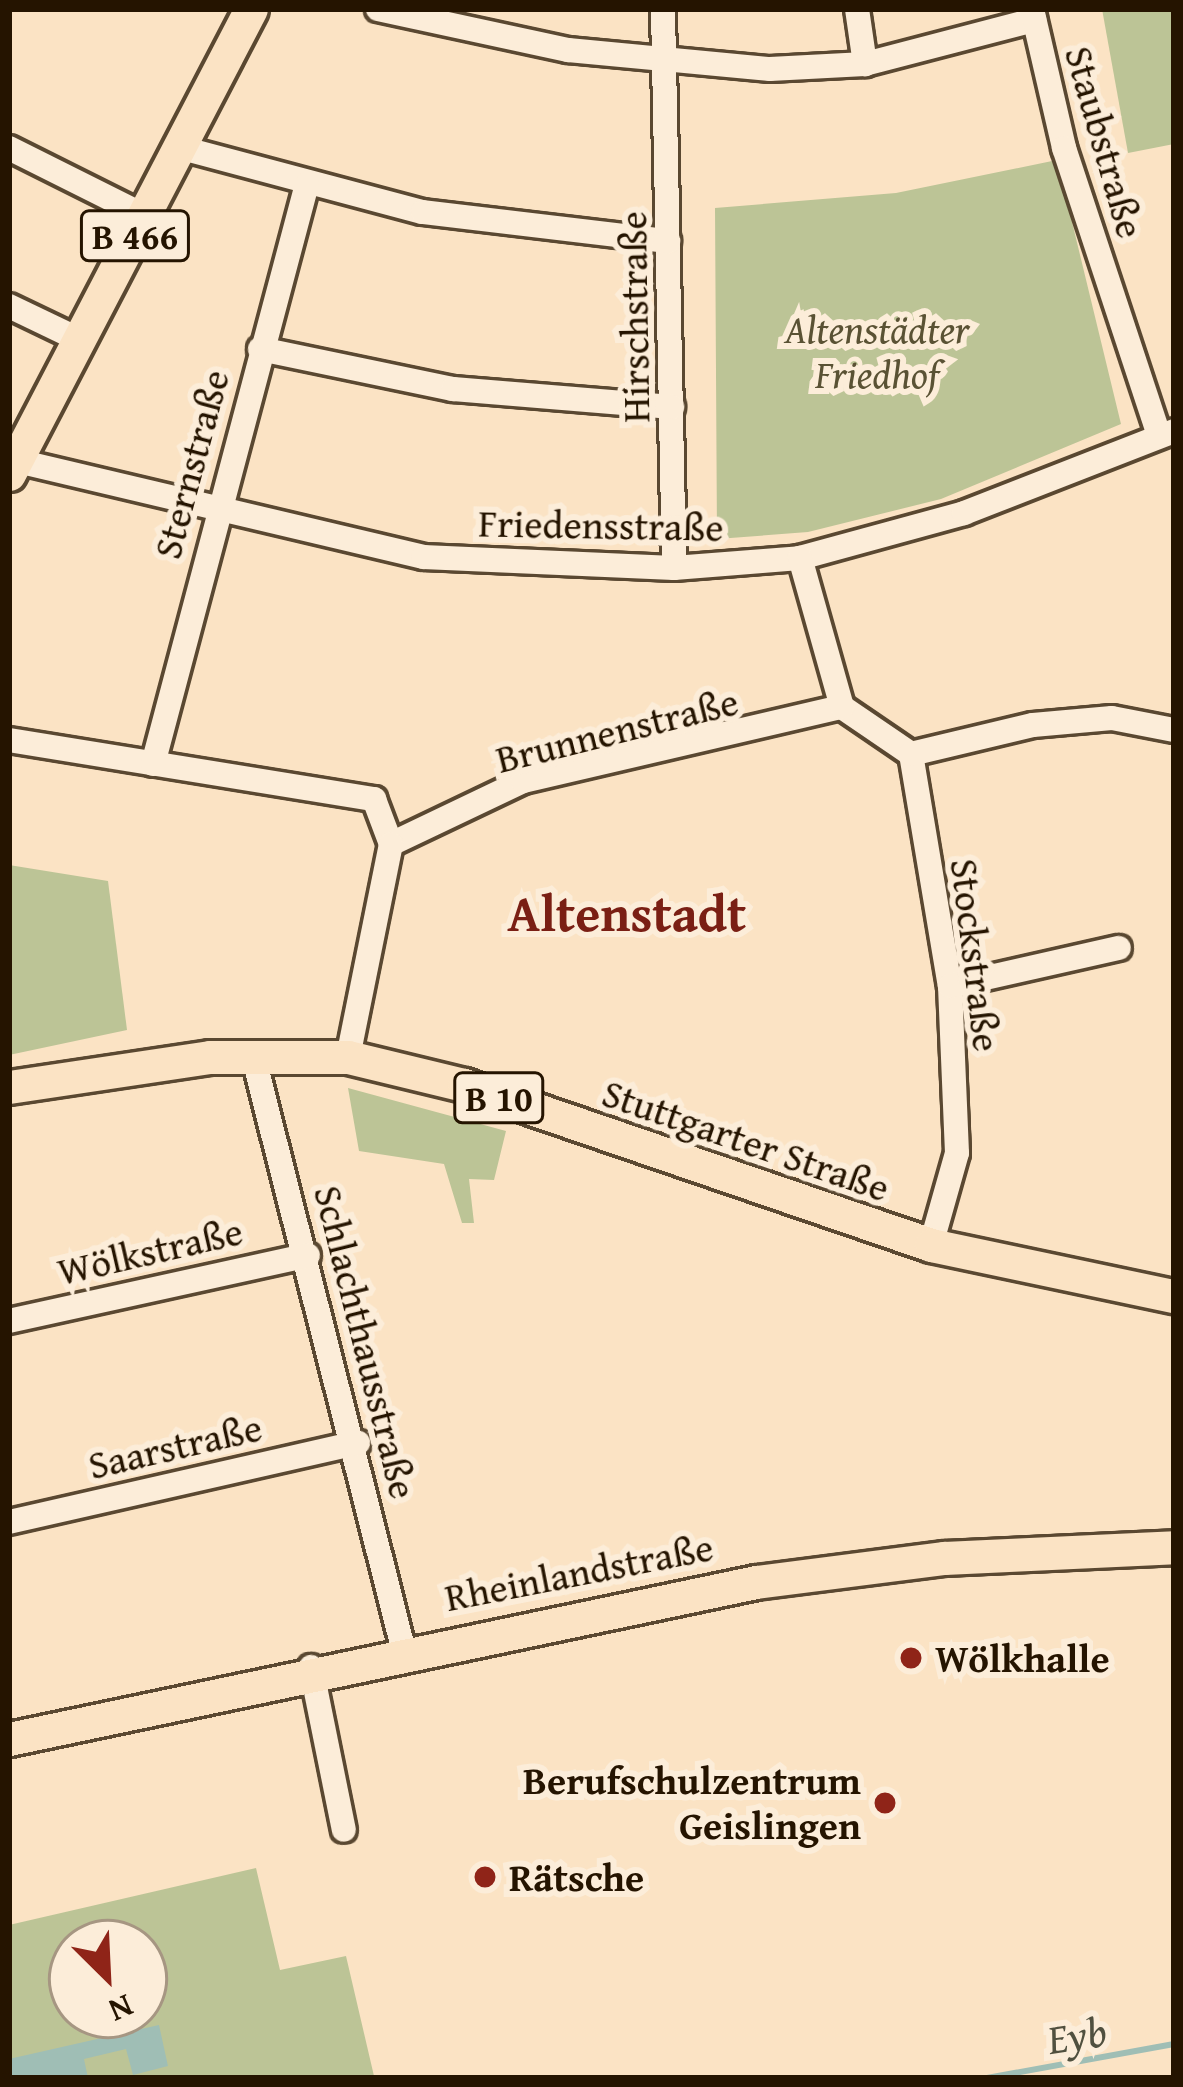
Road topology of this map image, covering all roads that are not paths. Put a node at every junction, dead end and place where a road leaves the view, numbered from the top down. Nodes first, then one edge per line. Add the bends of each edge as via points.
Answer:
1 (251, 9) edge
2 (378, 9) edge
3 (663, 9) edge
4 (857, 9) edge
5 (1033, 14) edge
6 (432, 15) edge
7 (665, 64) junction
8 (865, 64) junction
9 (178, 147) junction
10 (9, 148) edge
11 (307, 184) junction
12 (146, 216) junction
13 (668, 241) junction
14 (9, 305) edge
15 (80, 340) junction
16 (260, 349) junction
17 (672, 407) junction
18 (1166, 430) edge
19 (11, 465) edge
20 (213, 510) junction
21 (800, 558) junction
22 (674, 568) junction
23 (842, 707) junction
24 (1174, 730) edge
25 (9, 740) edge
26 (910, 754) junction
27 (153, 764) junction
28 (391, 844) junction
29 (1119, 948) dead end
30 (950, 986) junction
31 (253, 1055) junction
32 (349, 1057) junction
33 (9, 1087) edge
34 (931, 1245) junction
35 (308, 1255) junction
36 (1174, 1296) edge
37 (9, 1321) edge
38 (358, 1443) junction
39 (9, 1522) edge
40 (1174, 1547) edge
41 (403, 1648) junction
42 (311, 1667) junction
43 (9, 1739) edge
44 (344, 1830) dead end

1 - 9 main road, B 466
2 - 6 street
3 - 7 street, Hirschstraße
4 - 8 street
5 - 8 street
5 - 18 street, Staubstraße
6 - 7 street
7 - 8 street
7 - 13 street, Hirschstraße
9 - 11 street
9 - 12 main road, B 466
10 - 12 street
11 - 13 street via 471,220
11 - 16 street, Sternstraße
12 - 15 main road, B 466
13 - 17 street, Hirschstraße
14 - 15 street
15 - 19 main road, B 466
16 - 17 street via 453,389
16 - 20 street, Sternstraße
17 - 22 street, Hirschstraße
18 - 21 street, Friedensstraße via 964,513
19 - 20 street, Friedensstraße
20 - 22 street, Friedensstraße via 423,557
20 - 27 street, Sternstraße
21 - 22 street, Friedensstraße
21 - 23 street
23 - 26 street
23 - 28 street, Brunnenstraße via 523,782
24 - 26 street via 1112,718 1034,724
25 - 27 street
26 - 30 street, Stockstraße
27 - 28 street via 374,799
28 - 32 street
29 - 30 street
30 - 34 street, Stockstraße via 956,1153
31 - 32 main road, Stuttgarter Straße / B 10
31 - 33 main road, Stuttgarter Straße / B 10
31 - 35 street, Schlachthausstraße
32 - 34 main road, Stuttgarter Straße / B 10 via 464,1085
34 - 36 main road, Stuttgarter Straße / B 10
35 - 37 street, Wölkstraße
35 - 38 street, Schlachthausstraße
38 - 39 street, Saarstraße
38 - 41 street, Schlachthausstraße
40 - 41 main road, Rheinlandstraße via 780,1579
41 - 42 main road, Rheinlandstraße
42 - 43 main road, Rheinlandstraße
42 - 44 street

